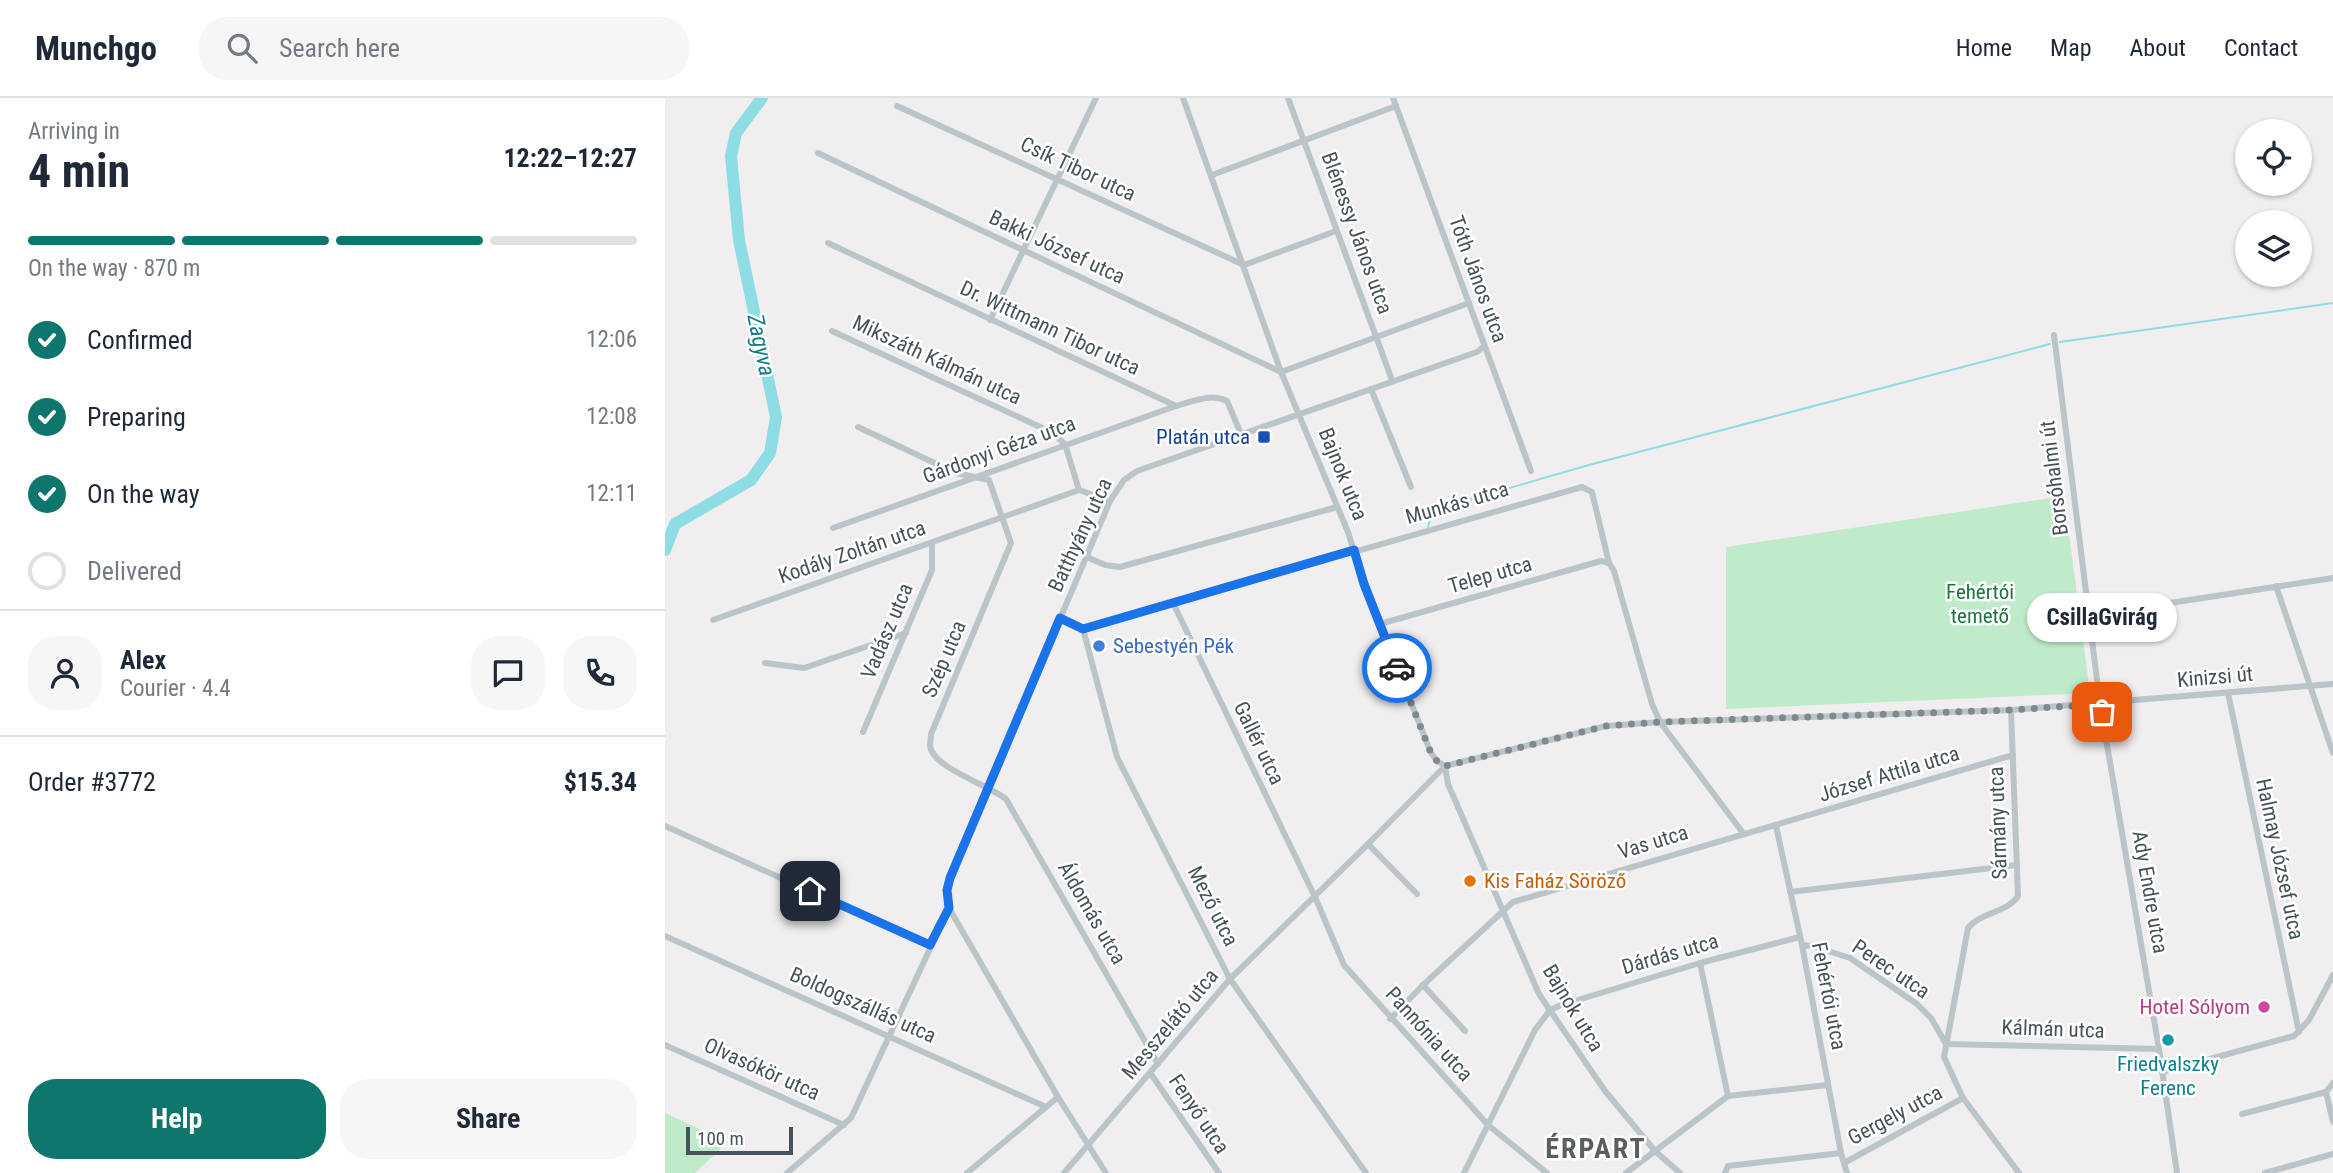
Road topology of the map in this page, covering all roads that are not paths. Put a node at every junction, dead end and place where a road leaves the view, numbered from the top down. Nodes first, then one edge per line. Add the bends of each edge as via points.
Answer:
1 (1096, 98) edge
2 (1183, 98) edge
3 (1288, 98) edge
4 (1393, 98) edge
5 (897, 106) dead end
6 (1396, 106) junction
7 (1304, 141) junction
8 (818, 153) dead end
9 (1212, 175) junction
10 (1057, 179) junction
11 (1336, 231) junction
12 (828, 243) dead end
13 (1022, 251) junction
14 (1244, 265) junction
15 (1469, 303) junction
16 (990, 320) junction
17 (832, 331) dead end
18 (1376, 335) junction
19 (2054, 335) dead end
20 (1483, 347) junction
21 (1282, 372) junction
22 (1392, 380) junction
23 (1371, 389) junction
24 (1177, 406) junction
25 (1300, 415) junction
26 (858, 427) dead end
27 (1241, 434) junction
28 (1065, 444) junction
29 (1531, 471) dead end
30 (978, 477) junction
31 (1411, 487) dead end
32 (1079, 490) junction
33 (1110, 501) junction
34 (1337, 507) junction
35 (1004, 518) junction
36 (834, 528) dead end
37 (932, 542) junction
38 (1354, 550) junction
39 (1087, 557) junction
40 (1609, 563) junction
41 (2333, 578) edge
42 (2276, 586) junction
43 (1173, 603) junction
44 (2090, 617) junction
45 (1060, 618) junction
46 (713, 620) dead end
47 (1380, 624) junction
48 (1083, 629) junction
49 (906, 633) junction
50 (765, 663) dead end
51 (2333, 684) edge
52 (2309, 686) junction
53 (2228, 693) junction
54 (2100, 704) junction
55 (2011, 710) junction
56 (1660, 722) junction
57 (863, 732) dead end
58 (2333, 753) edge
59 (2013, 755) junction
60 (1445, 766) junction
61 (988, 787) junction
62 (665, 826) edge
63 (1776, 826) junction
64 (1743, 833) junction
65 (1368, 844) junction
66 (2017, 865) junction
67 (1790, 891) junction
68 (1417, 894) dead end
69 (1315, 897) junction
70 (949, 908) junction
71 (1502, 910) junction
72 (665, 936) edge
73 (1800, 937) junction
74 (930, 945) junction
75 (1802, 945) junction
76 (1700, 963) junction
77 (2333, 975) edge
78 (1230, 979) junction
79 (1423, 985) junction
80 (1550, 1010) junction
81 (1390, 1019) junction
82 (1465, 1031) dead end
83 (2299, 1032) junction
84 (889, 1035) junction
85 (1946, 1044) junction
86 (665, 1045) edge
87 (2159, 1049) junction
88 (1158, 1064) junction
89 (2162, 1072) junction
90 (1151, 1074) junction
91 (2333, 1083) edge
92 (1828, 1085) junction
93 (2326, 1092) junction
94 (1728, 1096) junction
95 (1058, 1097) junction
96 (1962, 1098) junction
97 (1046, 1107) junction
98 (2242, 1114) dead end
99 (2333, 1122) edge
100 (844, 1125) junction
101 (1488, 1125) junction
102 (1088, 1145) junction
103 (1655, 1151) junction
104 (1841, 1153) junction
105 (2333, 1154) edge
106 (1844, 1163) junction
107 (2016, 1171) edge
108 (787, 1173) edge
109 (967, 1173) edge
110 (1064, 1173) edge
111 (1106, 1173) edge
112 (1219, 1173) edge
113 (1366, 1173) edge
114 (1464, 1173) edge
115 (1547, 1173) edge
116 (1626, 1173) edge
117 (1679, 1173) edge
118 (1725, 1173) edge
119 (1847, 1173) edge
120 (2177, 1173) edge
121 (2265, 1173) edge

1 - 10 street
2 - 9 street, Bajnok utca
3 - 7 street, Blénessy János utca
4 - 6 street, Tóth János utca
5 - 10 street, Csík Tibor utca
6 - 7 street
6 - 15 street, Tóth János utca
7 - 9 street
7 - 11 street, Blénessy János utca
8 - 13 street, Bakki József utca
9 - 14 street, Bajnok utca
10 - 13 street
10 - 14 street, Csík Tibor utca
11 - 14 street
11 - 18 street, Blénessy János utca
12 - 16 street, Dr. Wittmann Tibor utca
13 - 16 street
13 - 21 street, Bakki József utca
14 - 21 street, Bajnok utca
15 - 18 street
15 - 20 street, Tóth János utca
16 - 24 street, Dr. Wittmann Tibor utca
17 - 28 street, Mikszáth Kálmán utca via 1051,432
18 - 21 street
18 - 22 street, Blénessy János utca
19 - 44 street, Borsóhalmi út
20 - 22 street, Batthyány utca
20 - 29 street, Tóth János utca
21 - 25 street, Bajnok utca
22 - 23 street, Batthyány utca
23 - 25 street, Batthyány utca
23 - 31 street
24 - 27 street via 1219,397 1227,401
24 - 28 street, Gárdonyi Géza utca
25 - 27 street, Batthyány utca
25 - 34 street, Bajnok utca
26 - 30 street via 956,473
27 - 33 street, Batthyány utca via 1137,471 1124,480
28 - 30 street, Gárdonyi Géza utca
28 - 32 street
30 - 35 street via 989,480
30 - 36 street, Gárdonyi Géza utca
32 - 33 street
32 - 35 street
33 - 39 street, Batthyány utca
34 - 38 street, Bajnok utca
34 - 39 street via 1120,567
35 - 37 street, Kodály Zoltán utca
35 - 61 street, Szép utca via 1011,543 931,734 930,747 951,769
37 - 46 street, Kodály Zoltán utca
37 - 49 street, Vadász utca via 932,570
38 - 40 street, Munkás utca via 1582,487 1592,492
38 - 43 street, Munkás utca
38 - 47 street, Bajnok utca
39 - 45 street, Batthyány utca
40 - 47 street, Telep utca via 1601,561
40 - 56 street
41 - 42 street
42 - 44 street
42 - 52 street
43 - 48 street, Munkás utca
43 - 69 street, Gallér utca
44 - 54 street, Ady Endre utca
45 - 48 street
45 - 61 street, Batthyány utca
47 - 60 street, Bajnok utca via 1431,753
48 - 78 street, Mező utca via 1117,757
49 - 50 street via 804,668
49 - 57 street, Vadász utca
51 - 52 street, Kinizsi út
52 - 53 street, Kinizsi út
52 - 58 street
53 - 54 street, Kinizsi út
53 - 83 street, Halmay József utca
54 - 55 street, Kinizsi út
54 - 87 street, Ady Endre utca
55 - 56 street, Kinizsi út
55 - 59 street, Sármány utca
56 - 60 street, Kinizsi út via 1606,726
56 - 64 street
59 - 63 street, József Attila utca
59 - 66 street, Sármány utca
60 - 65 street, Messzelátó utca
60 - 71 street, Bajnok utca via 1448,784
61 - 70 street, Batthyány utca via 950,878
61 - 88 street, Áldomás utca via 1006,799
62 - 74 street
63 - 64 street, Vas utca
63 - 67 street, Fehértói utca
64 - 71 street, Vas utca via 1513,902
65 - 68 street
65 - 69 street, Messzelátó utca
66 - 67 street
66 - 85 street, Sármány utca via 2014,903 1974,920 1968,928
67 - 73 street, Fehértói utca
69 - 78 street, Messzelátó utca
69 - 81 street, Pannónia utca via 1344,965
70 - 74 street
70 - 95 street
71 - 79 street, Vas utca
71 - 80 street, Bajnok utca
72 - 84 street, Boldogszállás utca
73 - 75 street, Fehértói utca
73 - 76 street, Dárdás utca
74 - 84 street
75 - 85 street, Perec utca via 1850,958 1917,1004
75 - 92 street, Fehértói utca
76 - 80 street, Dárdás utca
76 - 94 street
77 - 83 street
78 - 88 street, Messzelátó utca
78 - 113 street, Mező utca
79 - 81 street, Vas utca
79 - 82 street
80 - 101 street via 1535,1030
80 - 103 street, Bajnok utca via 1605,1091
81 - 101 street, Pannónia utca
83 - 89 street
84 - 97 street, Boldogszállás utca
84 - 100 street
85 - 87 street, Kálmán utca
85 - 96 street, Sármány utca via 1944,1057
86 - 100 street, Olvasókör utca
87 - 89 street, Ady Endre utca
88 - 90 street, Messzelátó utca
89 - 120 street, Ady Endre utca
90 - 102 street, Messzelátó utca
90 - 112 street, Fenyő utca
91 - 93 street
92 - 94 street
92 - 104 street, Fehértói utca
93 - 98 street
93 - 99 street
94 - 103 street
95 - 97 street
95 - 102 street
96 - 106 street, Gergely utca
96 - 107 street, Sármány utca
97 - 109 street
100 - 108 street
101 - 114 street
101 - 115 street, Pannónia utca
102 - 110 street, Messzelátó utca
102 - 111 street
103 - 116 street
103 - 117 street, Bajnok utca
104 - 106 street, Fehértói utca
104 - 118 street via 1728,1166
105 - 121 street
106 - 119 street, Fehértói utca

